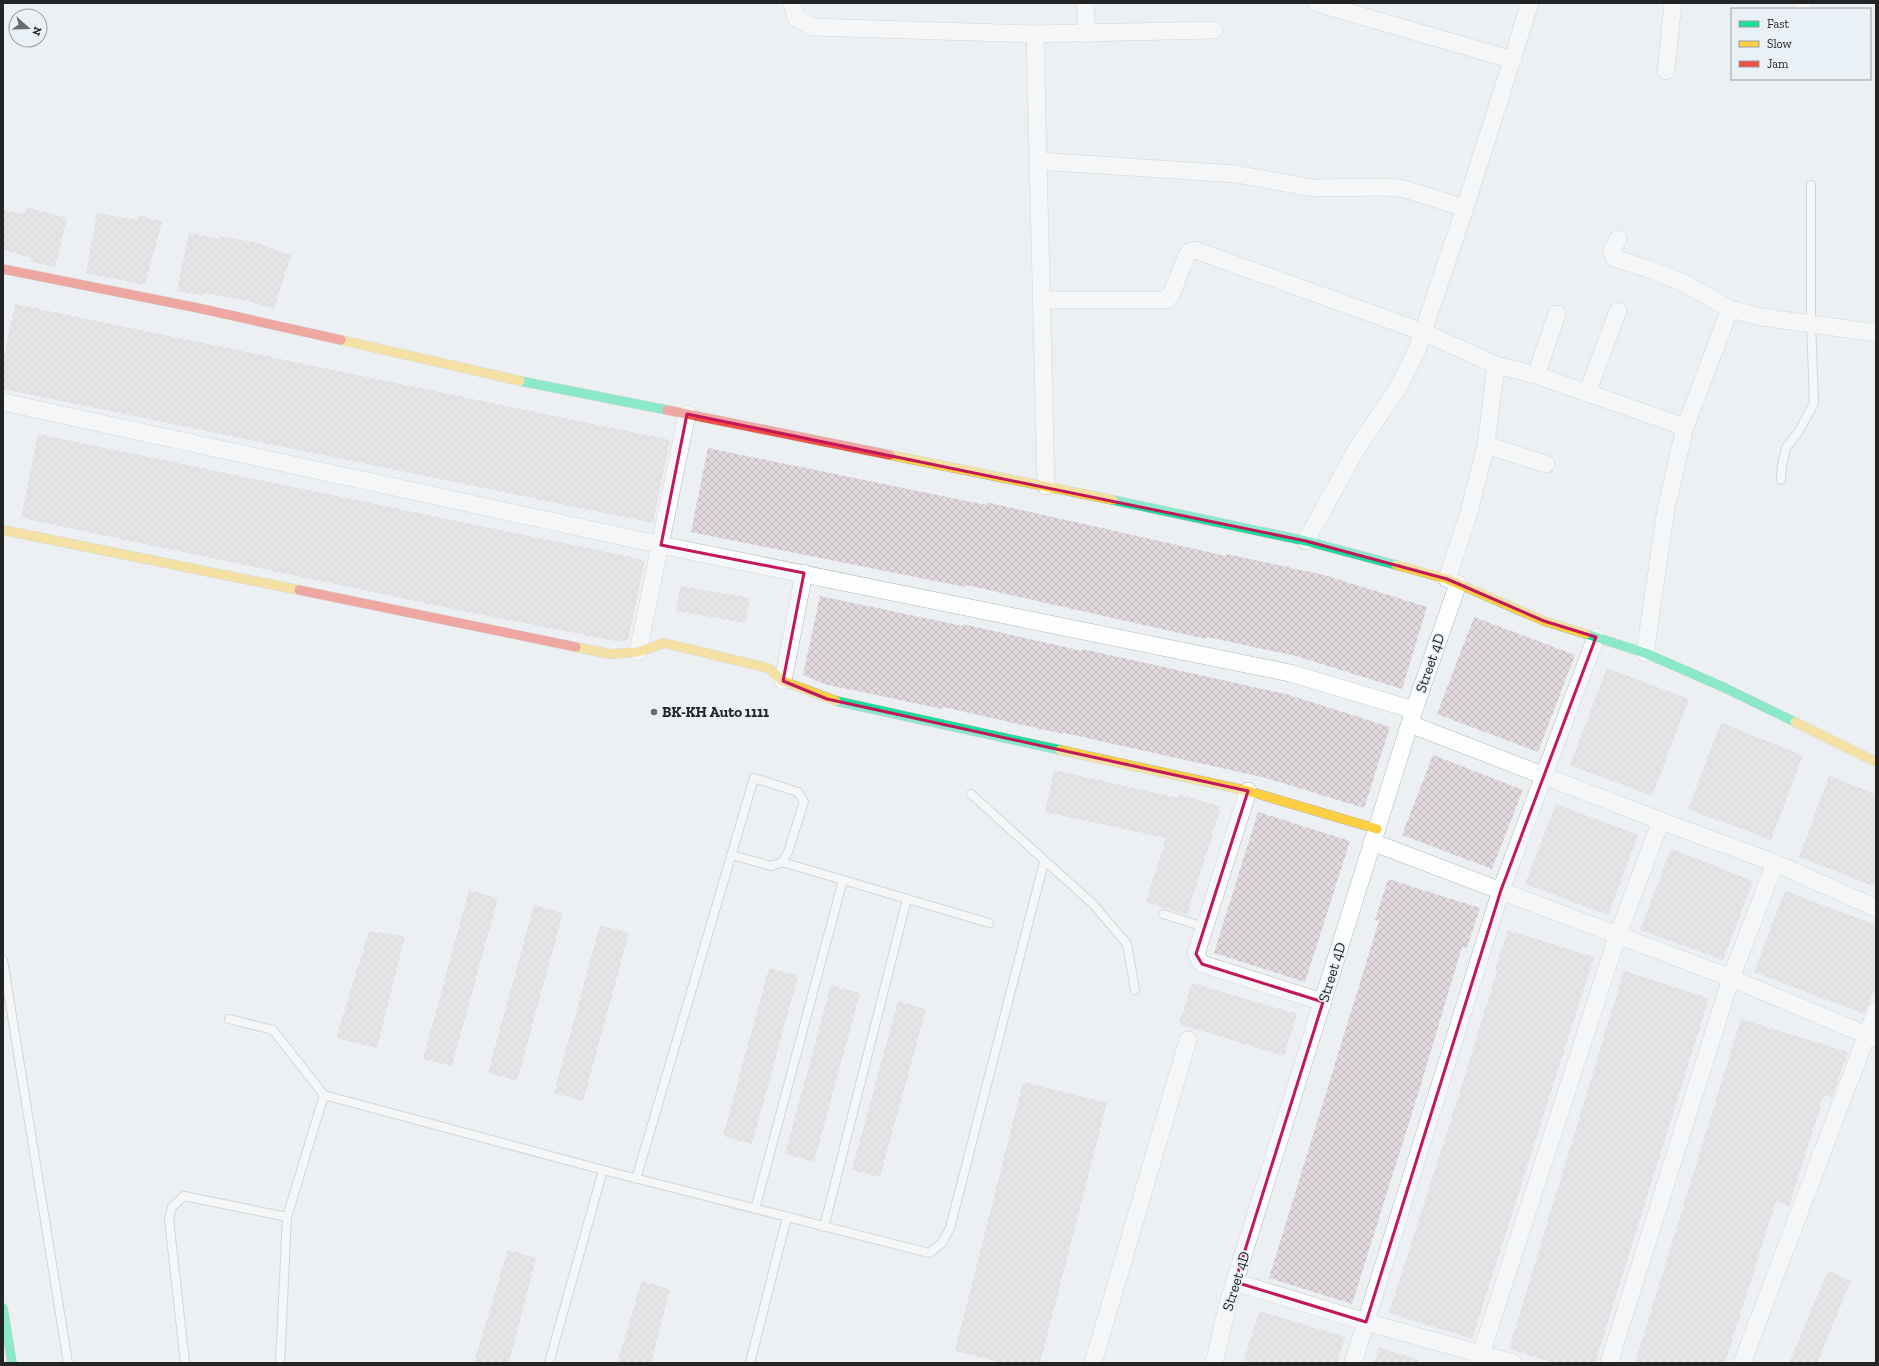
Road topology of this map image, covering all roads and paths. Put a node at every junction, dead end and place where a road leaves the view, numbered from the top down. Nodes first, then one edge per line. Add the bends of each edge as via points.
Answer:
1 (792, 3) edge
2 (1085, 3) edge
3 (1317, 3) edge
4 (1530, 3) edge
5 (1673, 3) edge
6 (1214, 30) dead end
7 (1035, 34) junction
8 (1087, 34) junction
9 (1513, 60) junction
10 (1666, 71) dead end
11 (1038, 162) junction
12 (1811, 185) dead end
13 (1465, 208) junction
14 (1618, 239) dead end
15 (3, 269) edge
16 (1042, 300) junction
17 (1730, 309) junction
18 (1618, 311) dead end
19 (1557, 314) dead end
20 (1811, 323) junction
21 (1423, 332) junction
22 (1876, 333) edge
23 (1496, 365) junction
24 (1536, 375) junction
25 (1587, 393) junction
26 (3, 402) edge
27 (687, 414) junction
28 (1685, 427) junction
29 (1486, 445) junction
30 (1546, 464) dead end
31 (1781, 480) dead end
32 (1046, 486) junction
33 (3, 530) edge
34 (1306, 541) junction
35 (661, 545) junction
36 (804, 573) junction
37 (1453, 581) junction
38 (1596, 637) junction
39 (638, 652) junction
40 (1645, 653) junction
41 (782, 682) junction
42 (1412, 717) junction
43 (1876, 762) edge
44 (1543, 775) junction
45 (1248, 791) junction
46 (970, 794) dead end
47 (1661, 821) junction
48 (1375, 836) junction
49 (732, 855) junction
50 (782, 862) junction
51 (1044, 862) junction
52 (1775, 863) junction
53 (843, 880) junction
54 (1501, 890) junction
55 (907, 899) junction
56 (1876, 908) edge
57 (1164, 914) dead end
58 (989, 922) dead end
59 (1204, 927) junction
60 (1618, 934) junction
61 (3, 960) edge
62 (1731, 978) junction
63 (1135, 990) dead end
64 (1323, 1002) junction
65 (1876, 1010) edge
66 (229, 1019) dead end
67 (1871, 1036) edge
68 (1188, 1040) dead end
69 (324, 1095) junction
70 (603, 1170) junction
71 (636, 1179) junction
72 (756, 1209) junction
73 (287, 1217) junction
74 (787, 1217) junction
75 (824, 1227) junction
76 (1235, 1282) junction
77 (3, 1308) edge
78 (1366, 1322) junction
79 (1480, 1358) edge
80 (12, 1363) edge
81 (68, 1363) edge
82 (185, 1363) edge
83 (280, 1363) edge
84 (549, 1363) edge
85 (750, 1363) edge
86 (1093, 1363) edge
87 (1214, 1363) edge
88 (1353, 1363) edge
89 (1513, 1363) edge
90 (1609, 1363) edge
91 (1742, 1363) edge

1 - 7 street via 796,18 812,27
2 - 8 street
3 - 9 street
4 - 9 street
5 - 10 street
6 - 8 street
7 - 8 street
7 - 11 street
9 - 13 street
11 - 13 street via 1236,174 1312,188 1389,187 1404,189
11 - 16 street
12 - 20 lane
13 - 21 street
14 - 17 street via 1612,250 1614,258 1684,283
15 - 27 main road via 198,308 502,377
16 - 21 street via 1167,300 1186,257 1189,252 1195,250
16 - 32 street
17 - 20 street via 1762,317
17 - 28 street
18 - 25 street
19 - 24 street
20 - 22 street
20 - 31 lane via 1814,403 1799,431 1786,448
21 - 23 street
21 - 34 street via 1398,388 1357,448
23 - 24 street
23 - 29 street, Street 4D
24 - 25 street
25 - 28 street
26 - 35 street
27 - 32 main road
27 - 35 street
28 - 40 street via 1666,509
29 - 30 street
29 - 37 street, Street 4D
32 - 34 main road
33 - 39 main road via 610,654
34 - 37 main road
35 - 36 street
35 - 39 street
36 - 41 street
36 - 42 street via 1290,673
37 - 38 main road via 1544,621
37 - 42 street, Street 4D
38 - 40 main road
38 - 44 street
39 - 41 main road via 664,643 768,668
40 - 43 main road via 1723,687
41 - 45 main road via 827,699
42 - 44 street
42 - 48 street, Street 4D
44 - 47 street
44 - 54 street
45 - 48 main road
45 - 59 street
46 - 51 lane
47 - 52 street
47 - 60 street
48 - 54 street
48 - 64 street, Street 4D
49 - 50 lane via 771,866
49 - 50 lane via 754,778 798,792 804,802 788,852
49 - 71 lane
50 - 53 lane
51 - 63 lane via 1093,904 1127,944
51 - 75 lane via 950,1228 942,1243 928,1253
52 - 56 street
52 - 62 street
53 - 55 lane
53 - 72 lane
54 - 60 street
54 - 78 street
55 - 58 lane
55 - 75 lane
57 - 59 lane
59 - 64 street via 1196,954 1202,964
60 - 62 street
60 - 79 street
61 - 81 lane
62 - 67 street
62 - 90 street
64 - 76 street, Street 4D
65 - 67 street
66 - 69 lane via 273,1030
67 - 91 street
68 - 86 street
69 - 70 lane
69 - 73 lane
70 - 71 lane
70 - 84 lane
71 - 72 lane
72 - 74 lane
73 - 82 lane via 184,1196 172,1207 169,1220
73 - 83 lane
74 - 75 lane
74 - 85 lane
76 - 78 street
76 - 87 street, Street 4D
77 - 80 main road
78 - 79 street
78 - 88 street
79 - 89 street

